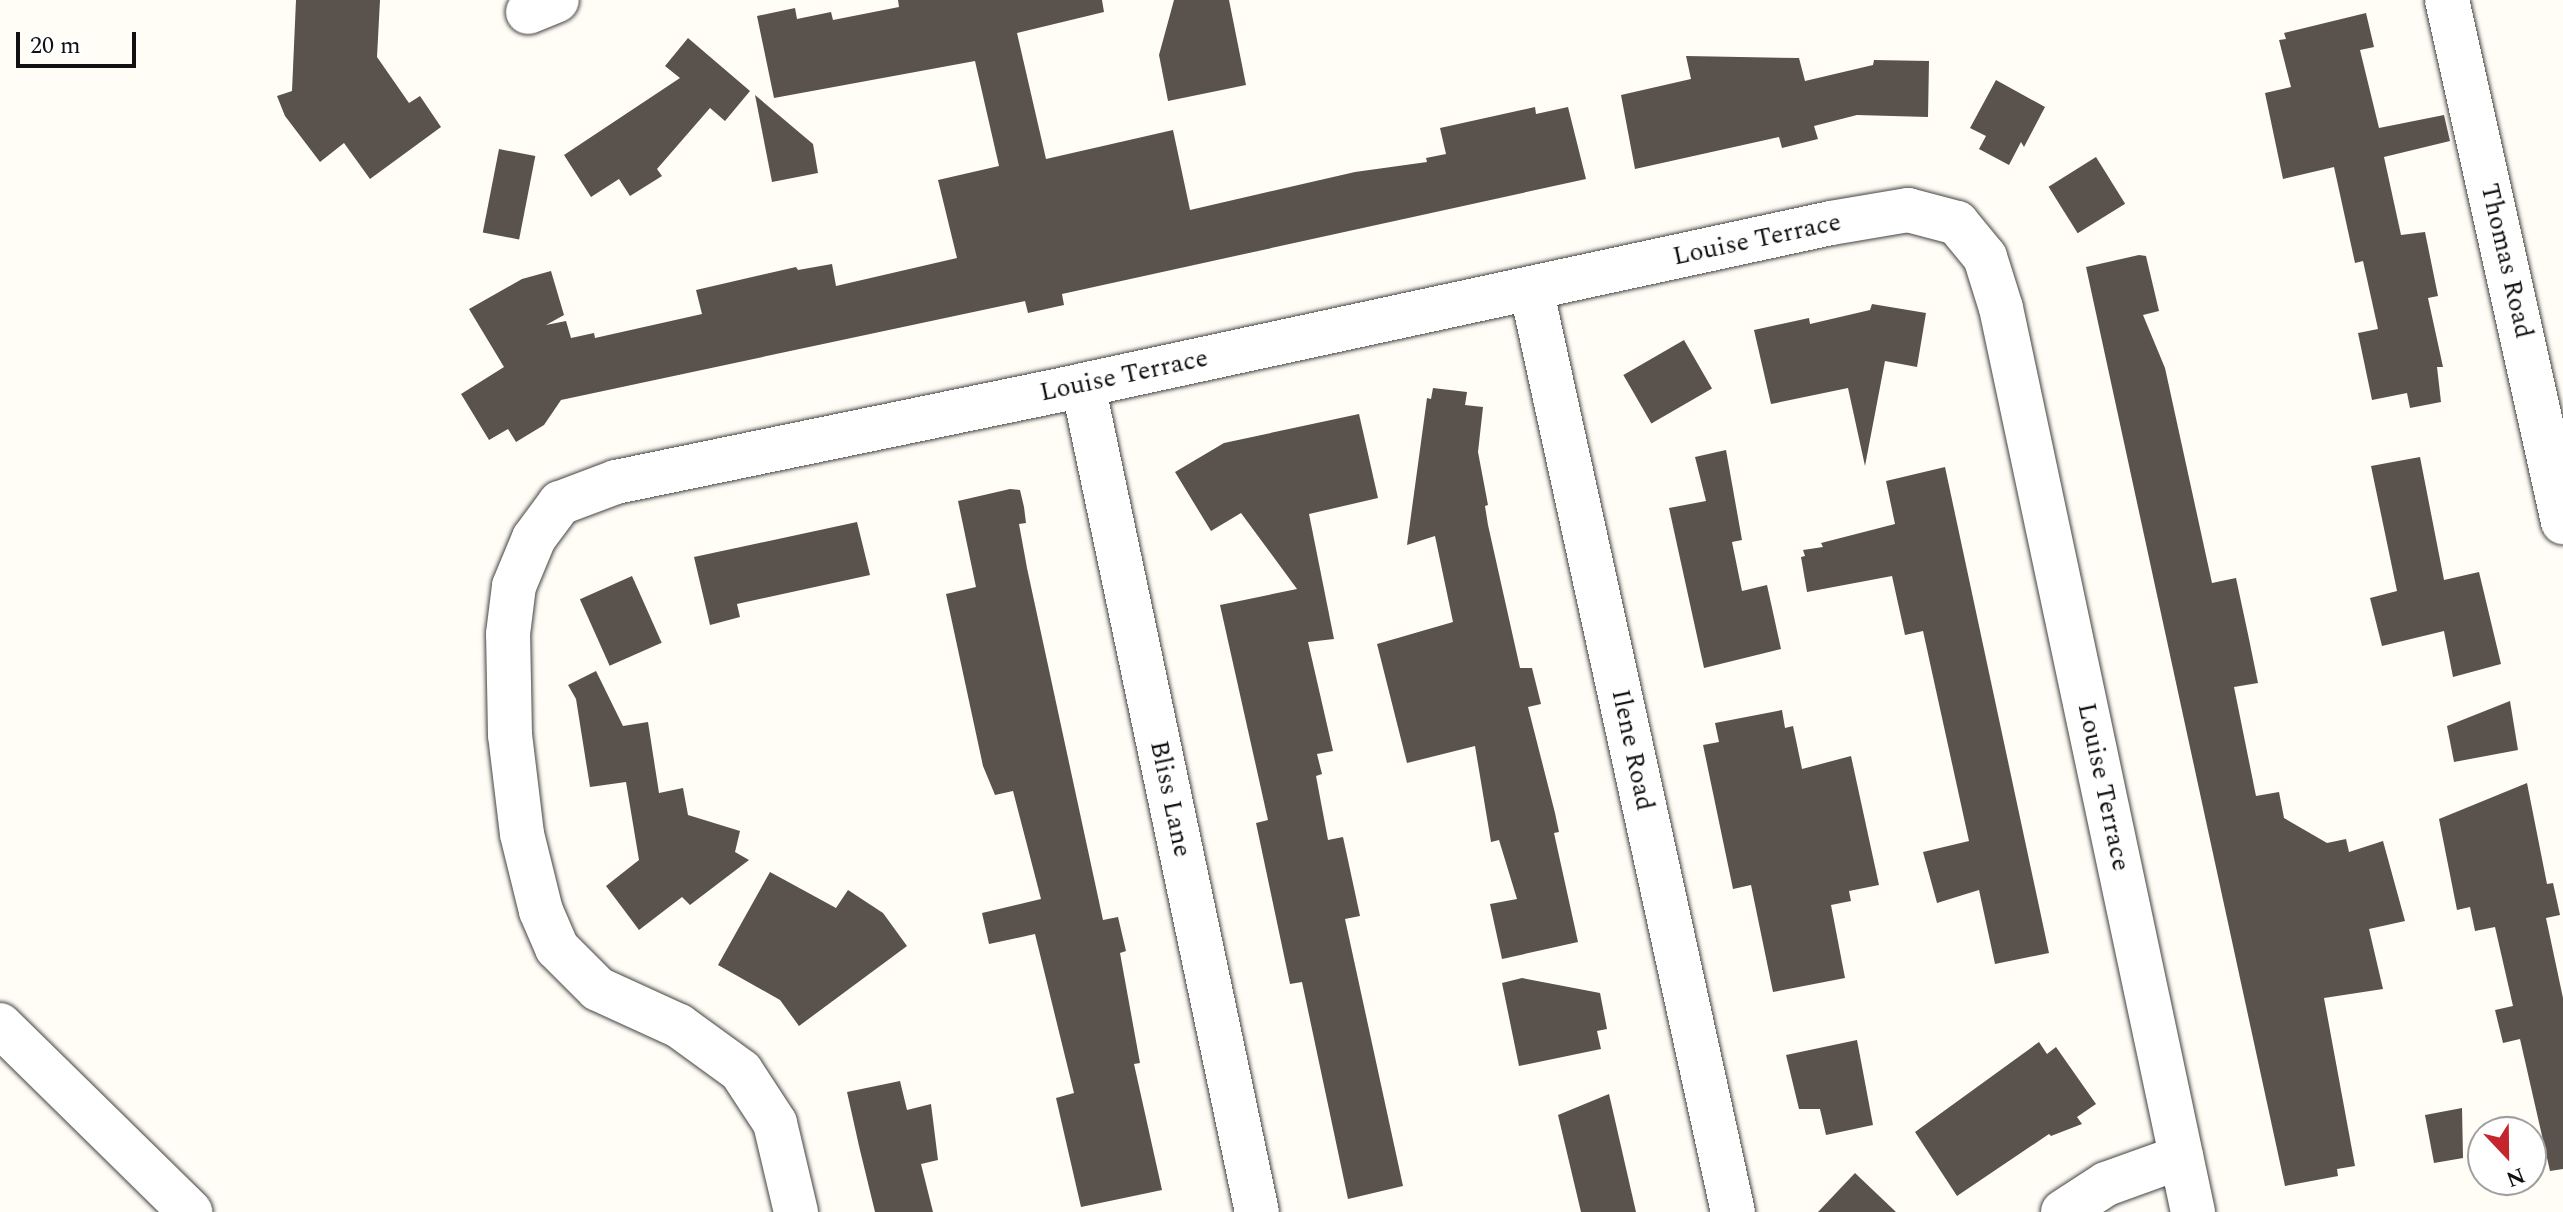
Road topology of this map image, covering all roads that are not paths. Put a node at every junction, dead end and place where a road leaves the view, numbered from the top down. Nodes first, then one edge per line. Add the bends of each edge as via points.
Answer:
1 (2447, 0) edge
2 (1531, 288) junction
3 (1083, 385) junction
4 (2553, 429) edge
5 (2563, 522) edge
6 (0, 1025) edge
7 (2181, 1157) junction
8 (190, 1212) edge
9 (796, 1212) edge
10 (1257, 1212) edge
11 (1733, 1212) edge
12 (2063, 1212) edge
13 (2193, 1212) edge

1 - 4 street, Thomas Road
2 - 3 street, Louise Terrace
2 - 7 street, Louise Terrace via 1908,210 1957,223 1985,257 2001,308
2 - 11 street, Ilene Road
3 - 9 street, Louise Terrace via 616,482 560,503 534,538 514,586 508,634 513,763 522,834 541,911 557,948 598,989 679,1026 741,1071 775,1123
3 - 10 street, Bliss Lane
4 - 5 street, Thomas Road
6 - 8 street
7 - 12 street via 2106,1184
7 - 13 street, Louise Terrace

